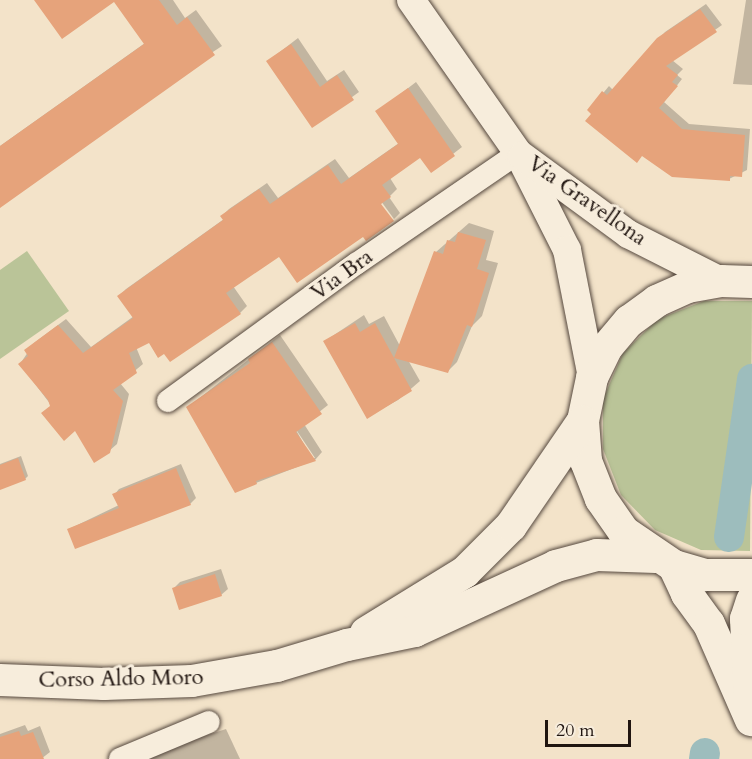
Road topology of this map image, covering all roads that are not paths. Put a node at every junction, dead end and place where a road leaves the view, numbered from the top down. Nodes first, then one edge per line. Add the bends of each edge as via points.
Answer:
1 (411, 0) edge
2 (518, 153) junction
3 (741, 282) edge
4 (592, 378) junction
5 (168, 401) dead end
6 (583, 421) junction
7 (665, 561) junction
8 (752, 575) edge
9 (752, 601) edge
10 (347, 645) junction
11 (0, 680) edge
12 (209, 722) dead end
13 (751, 726) edge
14 (120, 759) edge

1 - 2 street, Via Gravellona
2 - 3 street, Via Gravellona via 628,234
2 - 4 street, Via Gravellona via 567,250
2 - 5 street, Via Bra via 356,264
3 - 4 main road via 688,287 657,301 629,321 607,347
4 - 6 main road
6 - 7 main road via 586,461 601,499 624,532
6 - 10 main road, Corso Aldo Moro via 511,526 465,572
7 - 8 main road via 706,575
7 - 10 main road, Corso Aldo Moro via 597,555 556,566 415,631
7 - 13 main road via 710,624
9 - 13 main road via 746,619
10 - 11 main road, Corso Aldo Moro via 277,666 192,681 104,684
12 - 14 street

